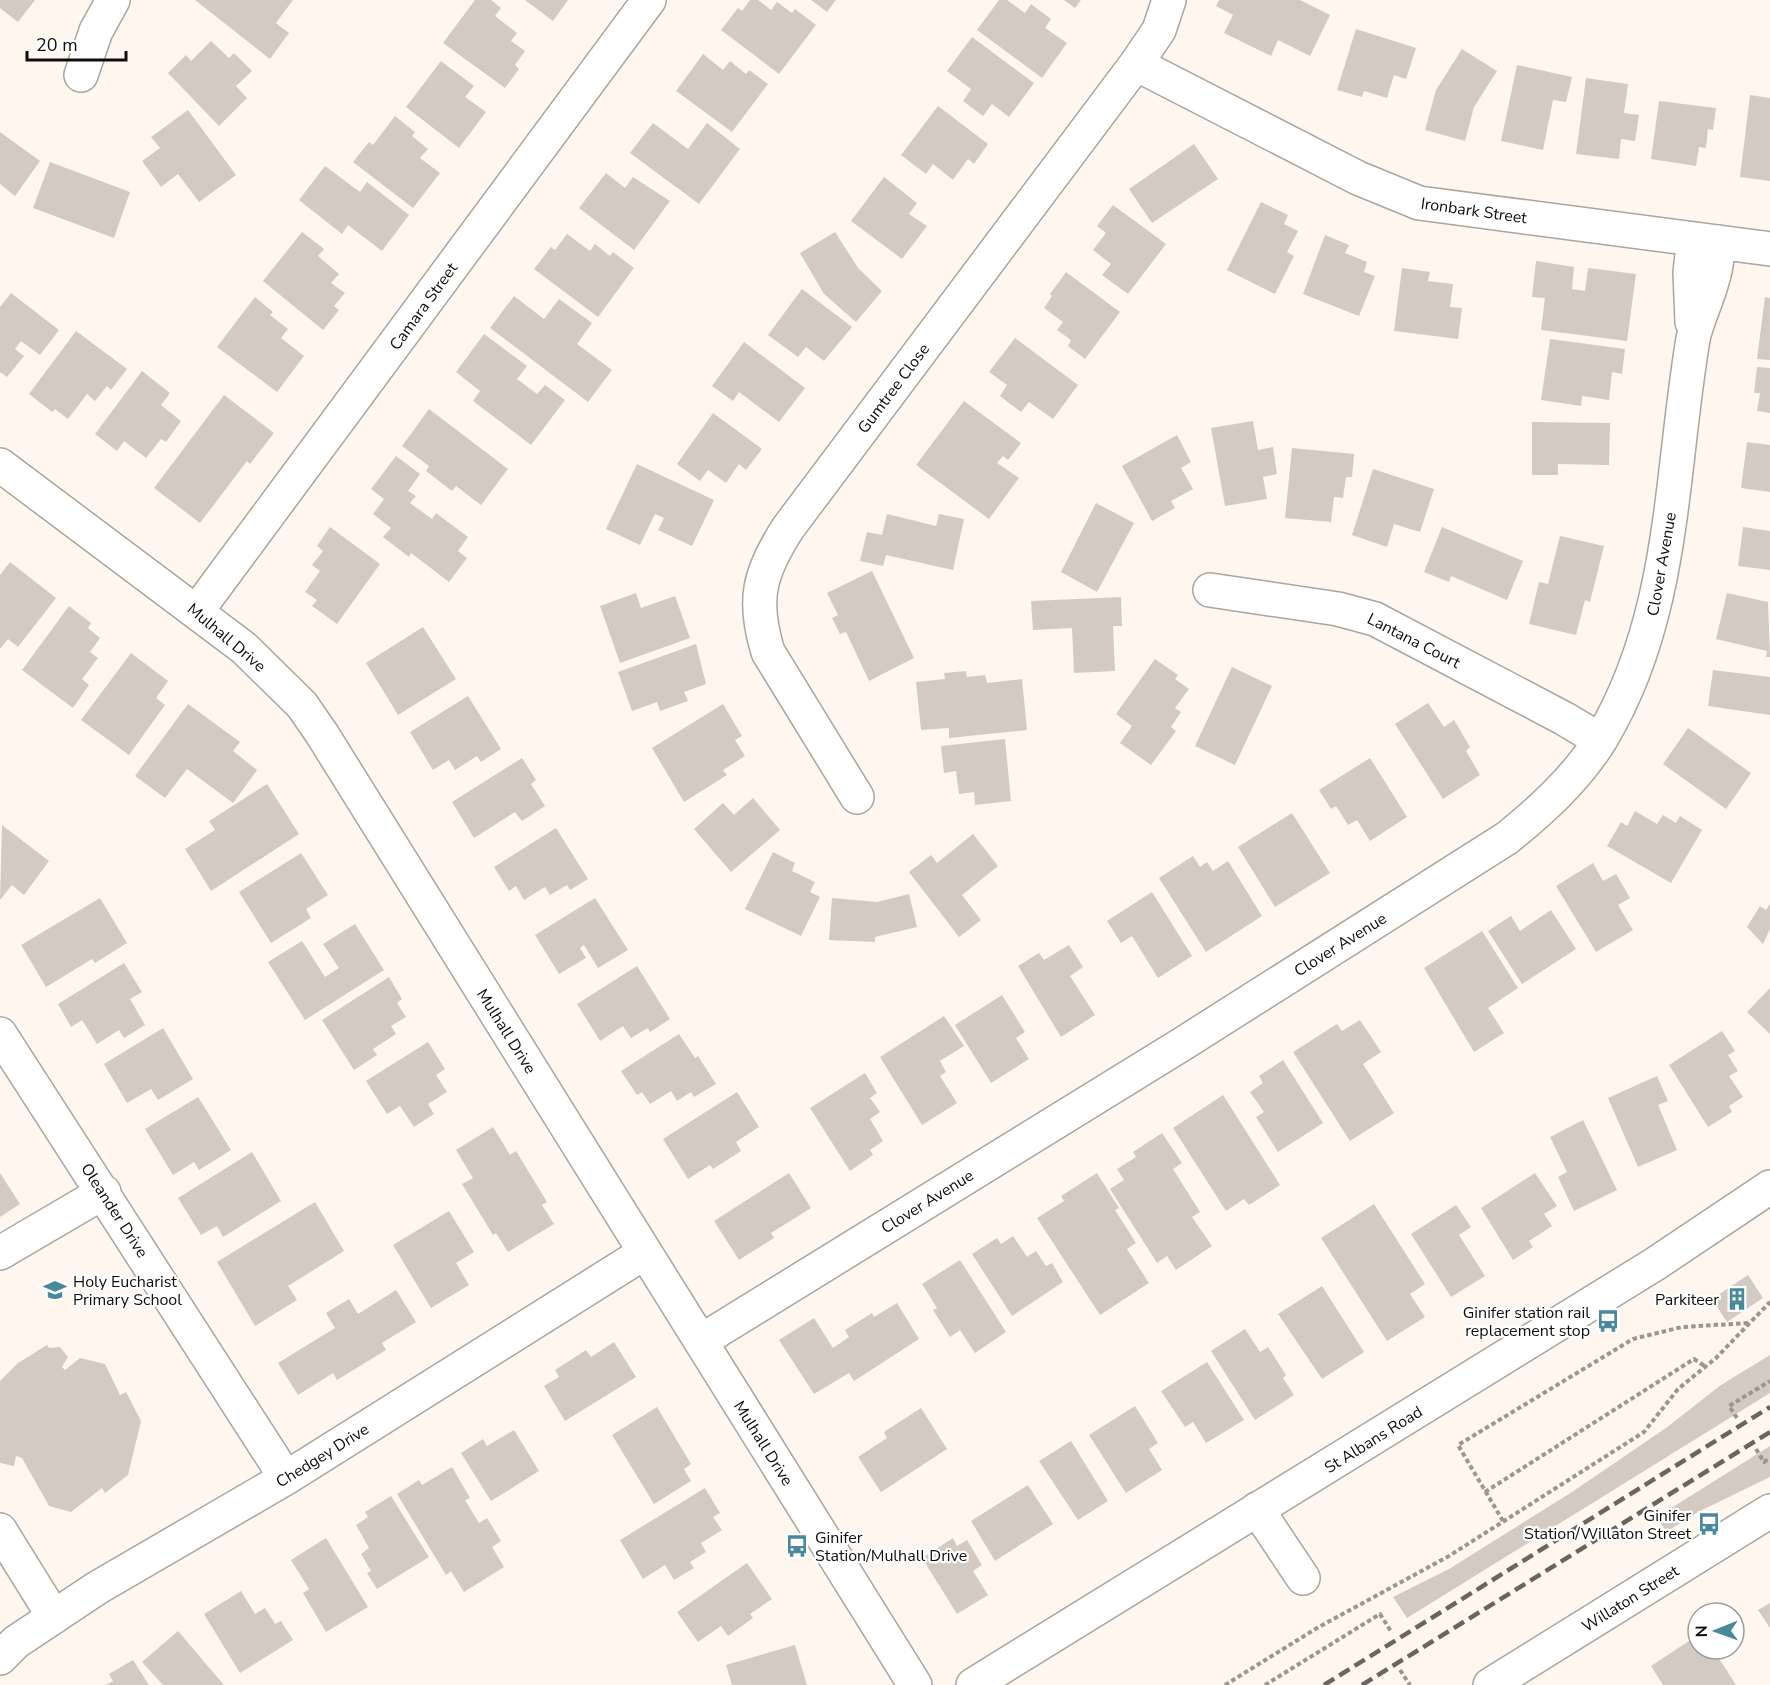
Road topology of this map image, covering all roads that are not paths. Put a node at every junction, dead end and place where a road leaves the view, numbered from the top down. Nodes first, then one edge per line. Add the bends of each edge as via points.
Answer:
1 (113, 0) edge
2 (649, 0) edge
3 (1169, 0) edge
4 (1136, 64) junction
5 (81, 75) dead end
6 (1706, 241) junction
7 (1770, 249) edge
8 (0, 465) edge
9 (1210, 590) dead end
10 (197, 611) junction
11 (1600, 740) junction
12 (857, 797) dead end
13 (0, 1034) edge
14 (1770, 1187) edge
15 (104, 1192) junction
16 (0, 1253) edge
17 (644, 1253) junction
18 (701, 1341) junction
19 (286, 1478) junction
20 (1257, 1509) junction
21 (1770, 1511) edge
22 (0, 1530) edge
23 (1303, 1578) dead end
24 (54, 1617) junction
25 (0, 1658) edge
26 (915, 1685) edge
27 (973, 1685) edge
28 (1490, 1685) edge

1 - 5 street via 96,31
2 - 10 street, Camara Street
3 - 4 street, Gumtree Close via 1159,30
4 - 6 street, Ironbark Street via 1358,178 1419,203
4 - 12 street, Gumtree Close via 788,528 765,567 758,604 768,652
6 - 7 street, Ironbark Street
6 - 11 street, Clover Avenue via 1690,272 1694,336 1662,579 1632,678
8 - 10 street, Mulhall Drive
9 - 11 street, Lantana Court via 1338,609 1375,619
10 - 17 street, Mulhall Drive via 272,674 302,705
11 - 18 street, Clover Avenue via 1539,812 1507,838
13 - 15 street, Oleander Drive
14 - 20 street, St Albans Road via 1655,1264
15 - 16 street
15 - 19 street, Oleander Drive
17 - 18 street, Mulhall Drive
17 - 19 street, Chedgey Drive
18 - 26 street, Mulhall Drive
19 - 24 street, Chedgey Drive
20 - 23 street
20 - 27 street, St Albans Road
21 - 28 street, Willaton Street
22 - 24 street
24 - 25 street, Chedgey Drive via 16,1642

